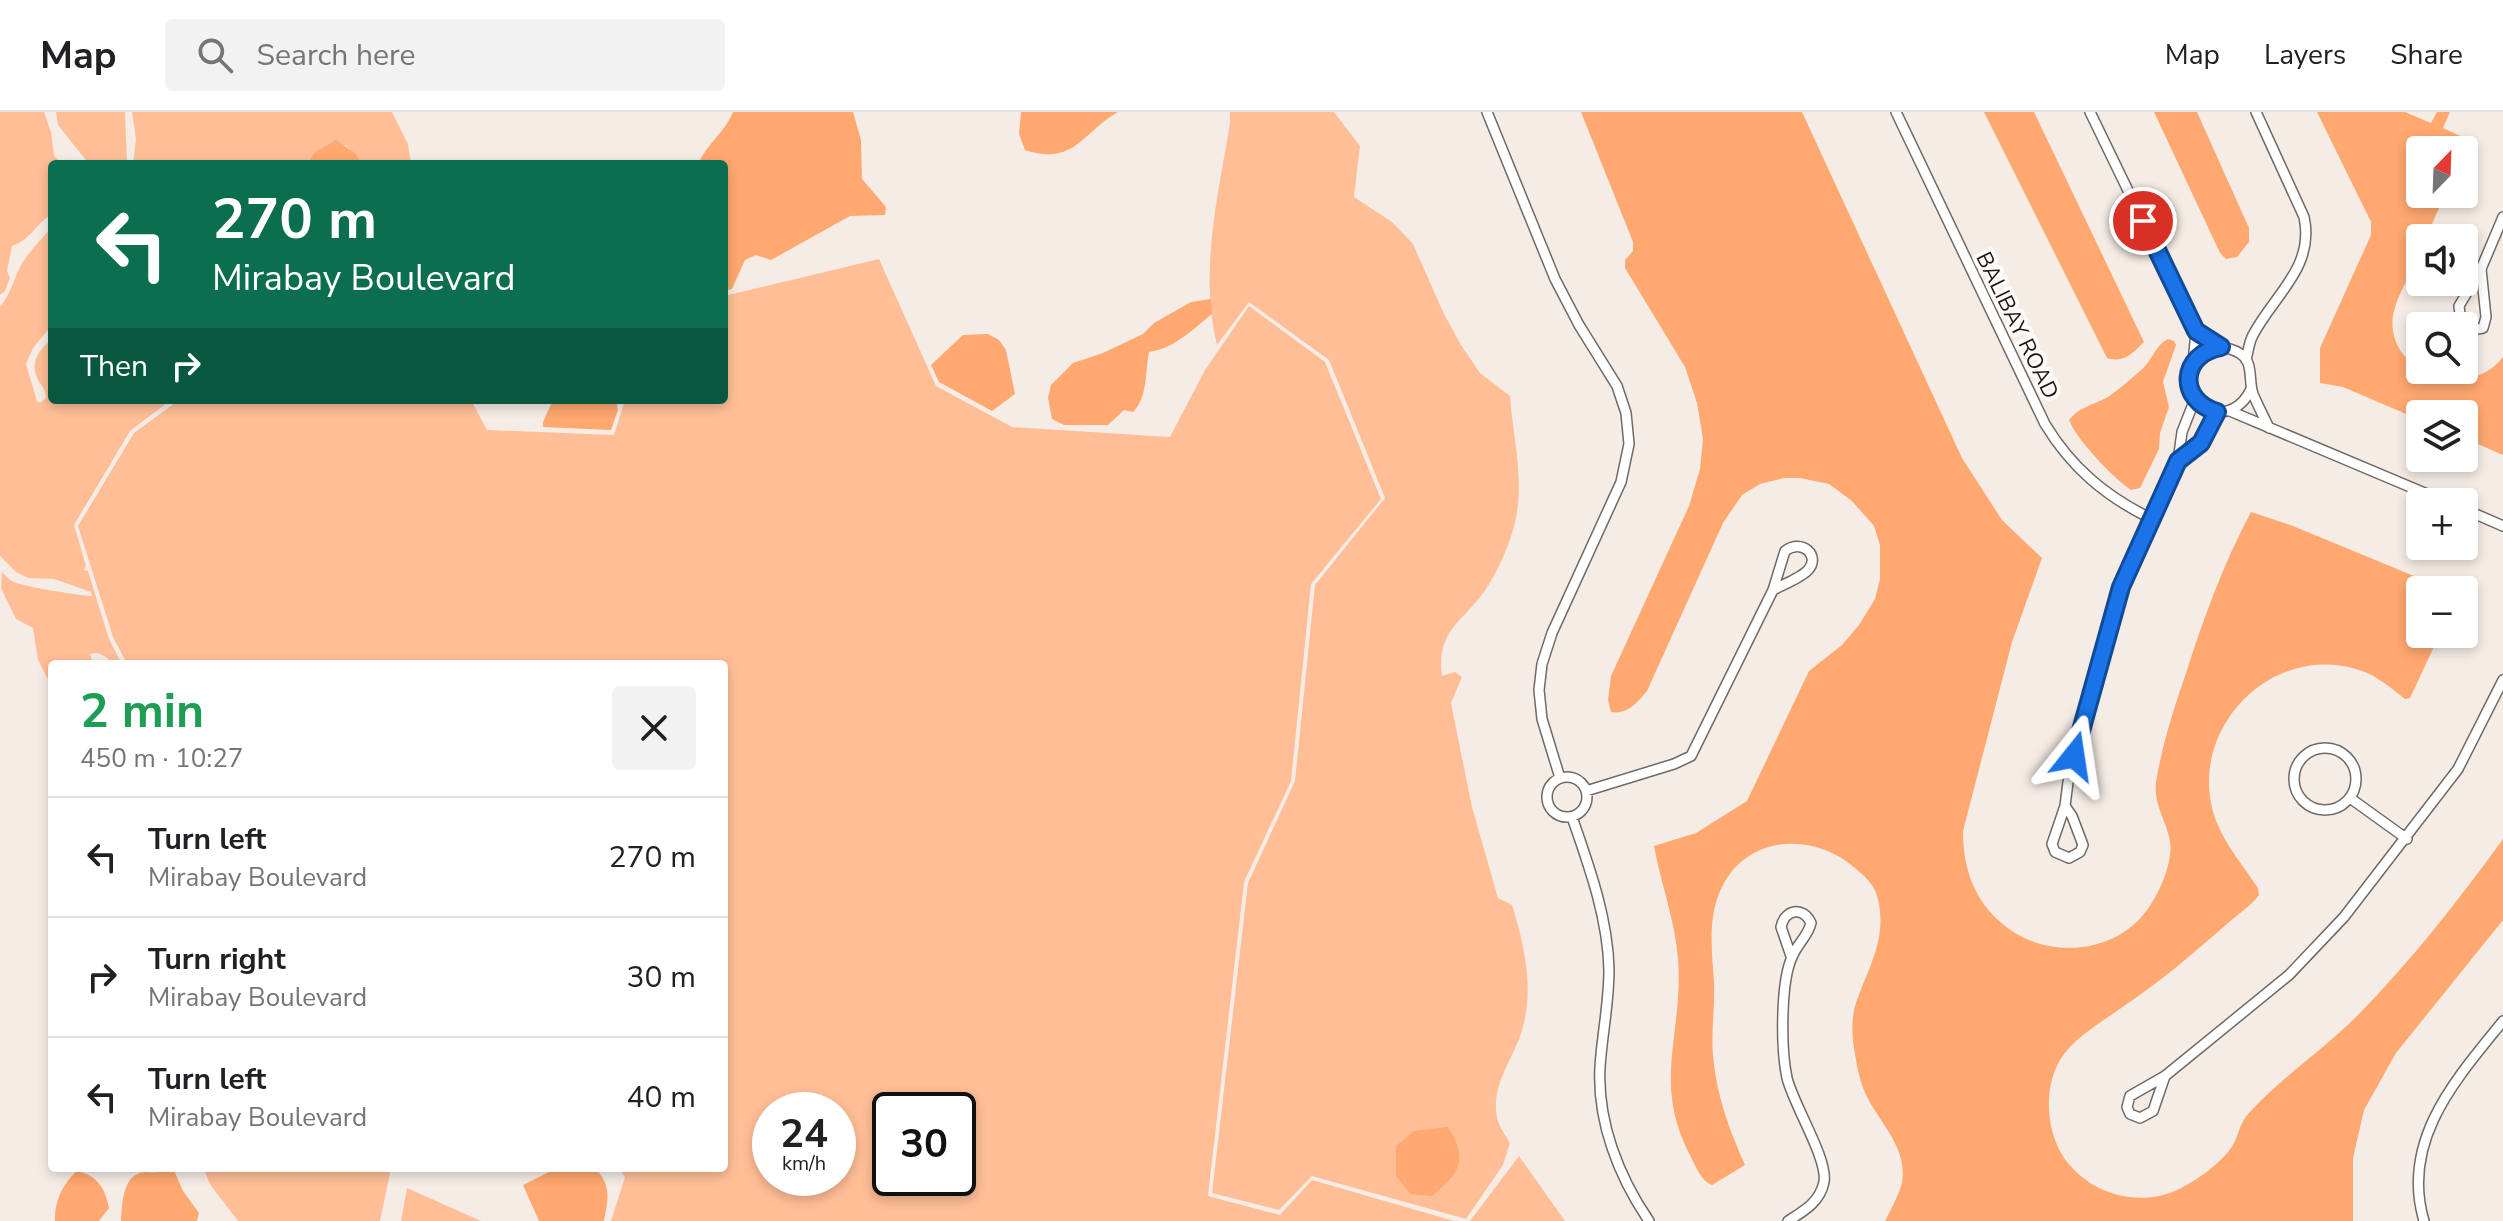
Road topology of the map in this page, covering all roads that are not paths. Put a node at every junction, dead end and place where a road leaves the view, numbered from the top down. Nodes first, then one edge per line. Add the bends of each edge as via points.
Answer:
1 (1487, 112) edge
2 (1896, 112) edge
3 (2090, 112) edge
4 (2256, 112) edge
5 (2503, 217) edge
6 (2481, 269) junction
7 (2196, 331) junction
8 (2251, 338) junction
9 (2226, 348) junction
10 (2246, 360) junction
11 (2193, 363) junction
12 (2251, 389) junction
13 (2195, 399) junction
14 (2230, 411) junction
15 (2217, 412) junction
16 (2269, 428) junction
17 (2181, 437) junction
18 (2199, 445) junction
19 (2178, 461) junction
20 (2413, 488) edge
21 (2478, 515) edge
22 (2150, 518) junction
23 (2503, 526) edge
24 (1773, 590) junction
25 (2503, 680) edge
26 (1560, 778) junction
27 (1586, 791) junction
28 (2350, 798) junction
29 (2065, 806) junction
30 (1572, 817) junction
31 (2407, 839) junction
32 (1791, 956) junction
33 (2503, 1021) edge
34 (2499, 1034) edge
35 (2165, 1076) junction
36 (1649, 1221) edge
37 (1788, 1221) edge
38 (2424, 1221) edge

1 - 26 street via 1555,279 1617,386 1626,413 1629,444 1621,482 1542,664 1542,719
2 - 22 street, BALIBAY ROAD via 2045,424 2092,482
3 - 7 street
4 - 8 street via 2307,233 2298,270
5 - 6 street
6 - 6 street via 2459,306 2461,322 2472,330 2483,328 2486,317
7 - 9 street
7 - 11 street
8 - 9 street
8 - 10 street
9 - 10 street
9 - 11 street via 2201,354
10 - 12 street
11 - 13 street via 2188,381
12 - 14 street
12 - 16 street
13 - 15 street
13 - 17 street
14 - 15 street
14 - 16 street
15 - 18 street
16 - 20 street
17 - 18 street
17 - 19 street
18 - 19 street
19 - 22 street
21 - 23 street
22 - 29 street via 2121,587
24 - 24 street via 1808,571 1811,554 1805,547 1785,551
24 - 27 street via 1691,756
25 - 31 street via 2458,769
26 - 27 street via 1579,780
26 - 30 street via 1549,786 1549,806 1559,816
27 - 30 street via 1586,804
28 - 28 street via 2355,770 2344,754 2325,748 2300,761 2296,792 2311,807 2332,809
28 - 31 street
29 - 29 street via 2052,844 2055,852 2069,858 2083,845
30 - 36 street via 1603,919 1609,969 1600,1069 1603,1111 1615,1158
31 - 35 street via 2289,975
32 - 32 street via 1811,923 1794,910 1781,927
32 - 37 street via 1783,1011 1787,1076 1823,1161 1825,1179 1820,1196
33 - 34 street
34 - 38 street via 2438,1106 2421,1159
35 - 35 street via 2130,1096 2130,1114 2140,1118 2153,1111

